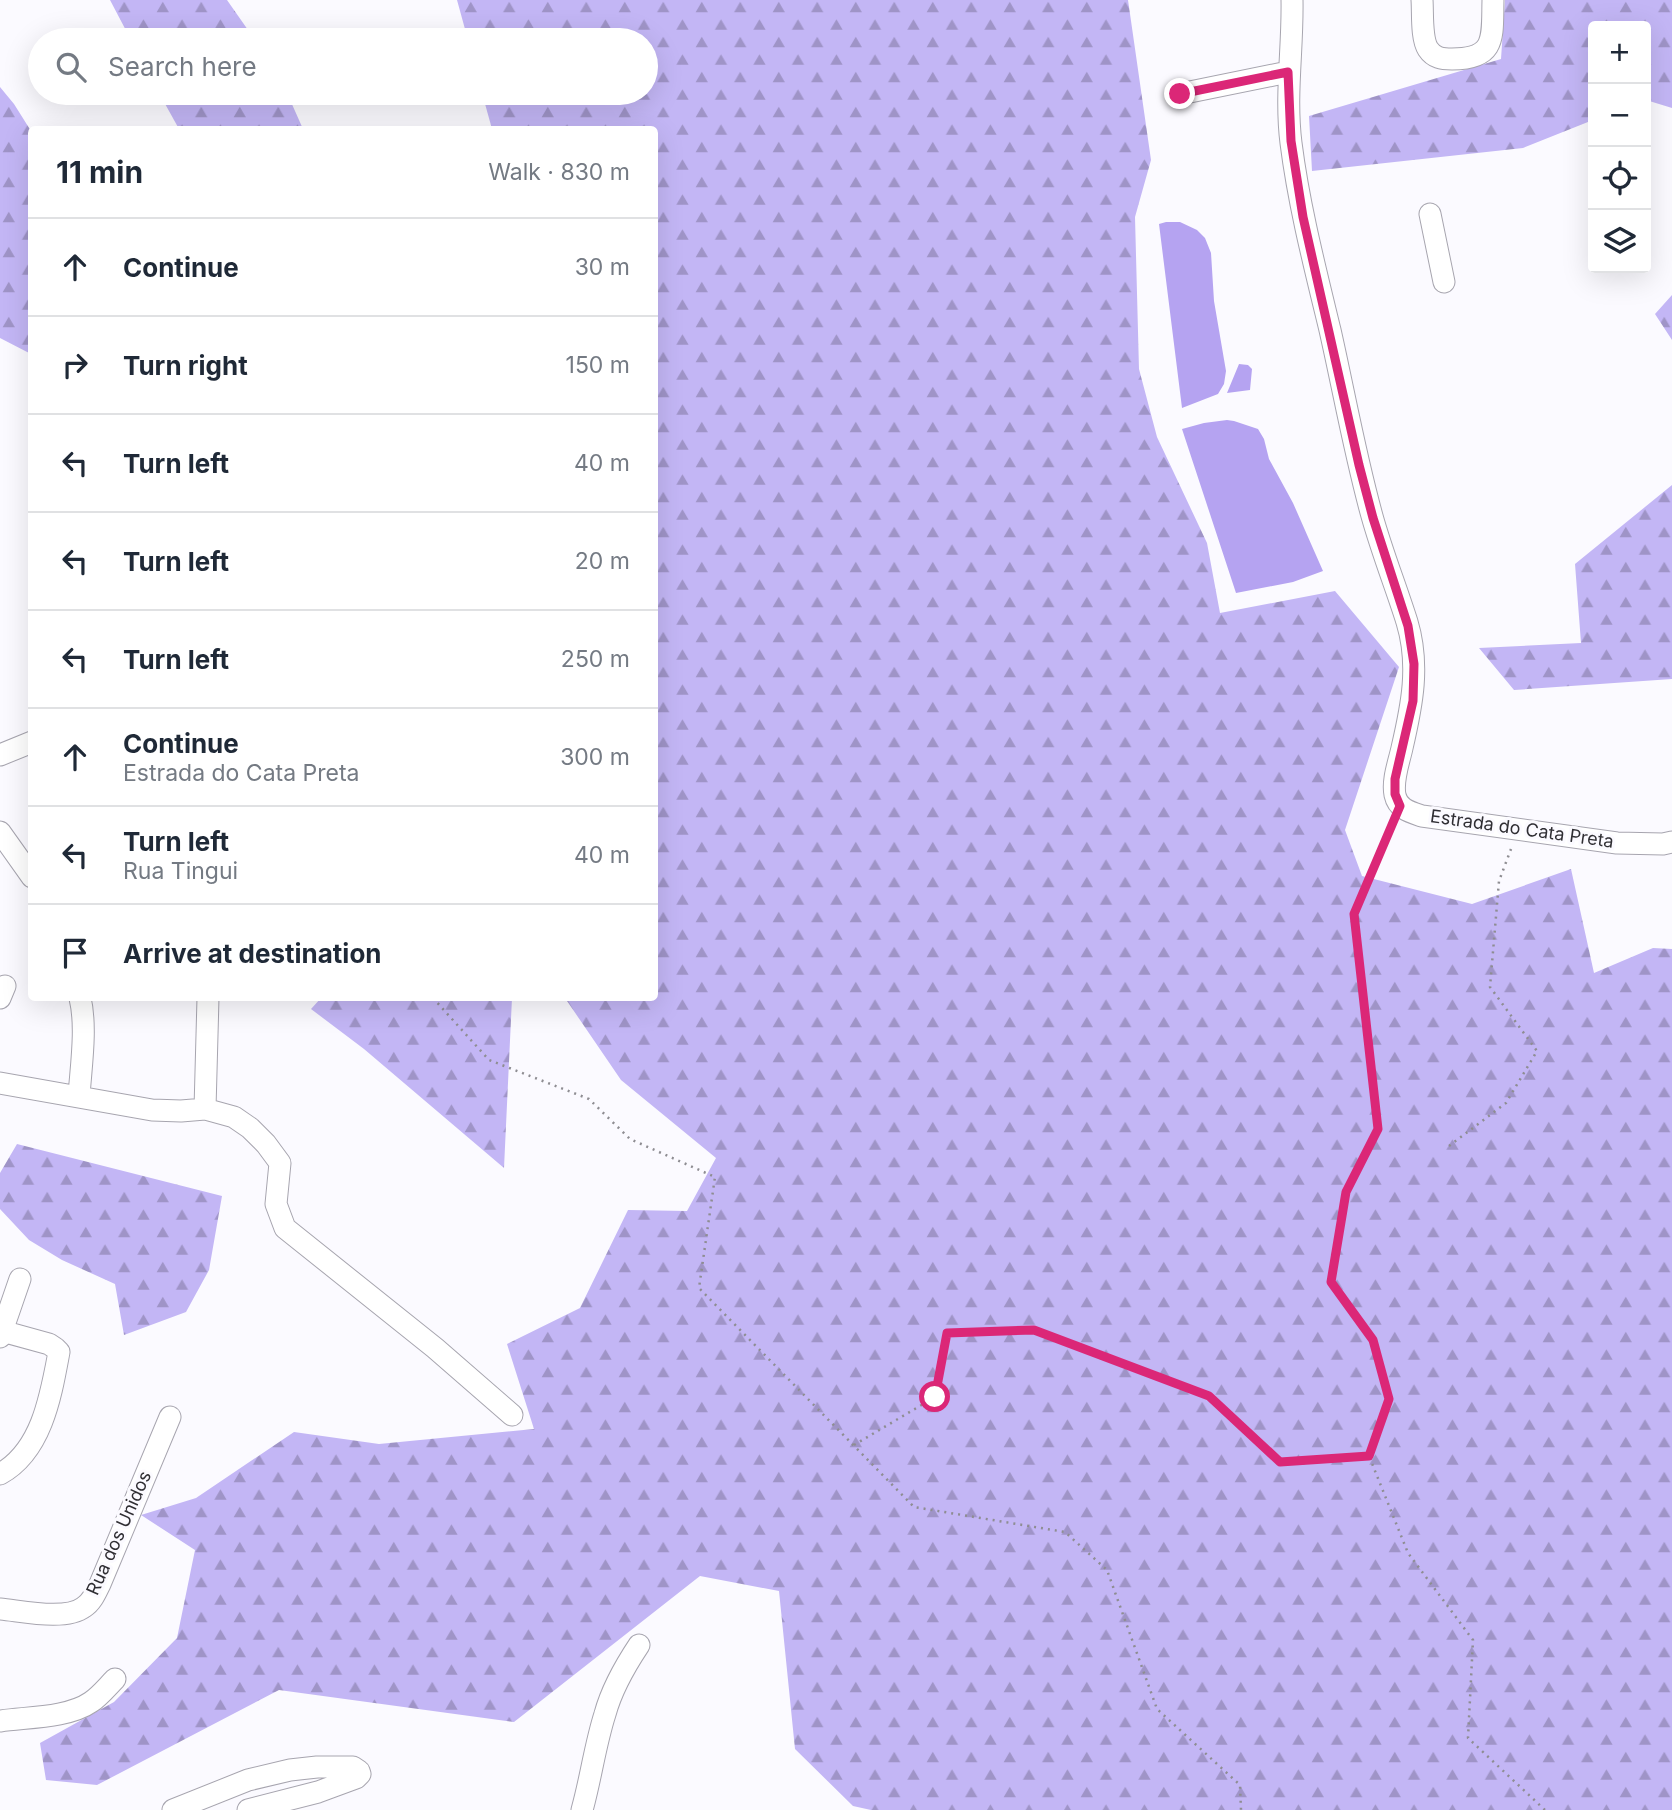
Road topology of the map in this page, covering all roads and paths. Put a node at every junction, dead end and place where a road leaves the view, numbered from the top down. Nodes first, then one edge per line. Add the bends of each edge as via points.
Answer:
1 (1292, 0) edge
2 (1422, 0) edge
3 (1493, 0) edge
4 (1288, 72) junction
5 (1180, 94) dead end
6 (1430, 214) dead end
7 (1444, 282) dead end
8 (28, 744) edge
9 (0, 755) edge
10 (1400, 806) junction
11 (1518, 829) junction
12 (0, 832) edge
13 (1672, 842) edge
14 (28, 871) edge
15 (81, 1001) edge
16 (208, 1001) edge
17 (436, 1001) edge
18 (0, 1083) edge
19 (79, 1096) junction
20 (205, 1109) junction
21 (1449, 1146) dead end
22 (20, 1279) dead end
23 (1, 1334) edge
24 (512, 1415) dead end
25 (170, 1417) dead end
26 (853, 1445) junction
27 (1369, 1456) junction
28 (0, 1474) edge
29 (0, 1609) edge
30 (639, 1645) dead end
31 (114, 1679) dead end
32 (0, 1721) edge
33 (197, 1805) edge
34 (173, 1810) edge
35 (248, 1810) edge
36 (582, 1810) edge
37 (1241, 1810) edge
38 (1545, 1810) edge

1 - 4 street
2 - 3 street via 1424,42 1442,59 1468,59 1485,51 1493,30
4 - 5 street
4 - 10 street via 1291,141 1303,217 1359,465 1408,626 1414,664 1413,701 1395,779
6 - 7 street
8 - 9 street
10 - 11 street, Estrada do Cata Preta via 1422,816
10 - 27 path via 1354,914 1378,1129 1346,1192 1331,1282 1373,1340 1389,1399
11 - 13 street, Estrada do Cata Preta via 1617,843
11 - 21 path via 1499,881 1490,988 1537,1051 1506,1103
12 - 14 street
15 - 19 street
16 - 20 street
17 - 26 path via 489,1060 589,1099 630,1139 715,1177 699,1288
18 - 19 street
19 - 20 street via 152,1110
20 - 24 street via 234,1117 250,1128 280,1163 275,1203 285,1228
22 - 23 street
23 - 28 street via 49,1344 59,1352 50,1401 36,1433 14,1465
25 - 29 street, Rua dos Unidos via 100,1584 86,1606 60,1614
26 - 27 path via 935,1397 947,1333 1034,1330 1209,1396 1280,1462
26 - 37 path via 914,1507 1065,1532 1107,1570 1157,1709 1240,1785
27 - 38 path via 1408,1553 1473,1640 1468,1738
30 - 36 street via 604,1715
31 - 32 street via 79,1709
33 - 34 street
33 - 35 street via 248,1780 290,1770 353,1767 359,1771 356,1779

